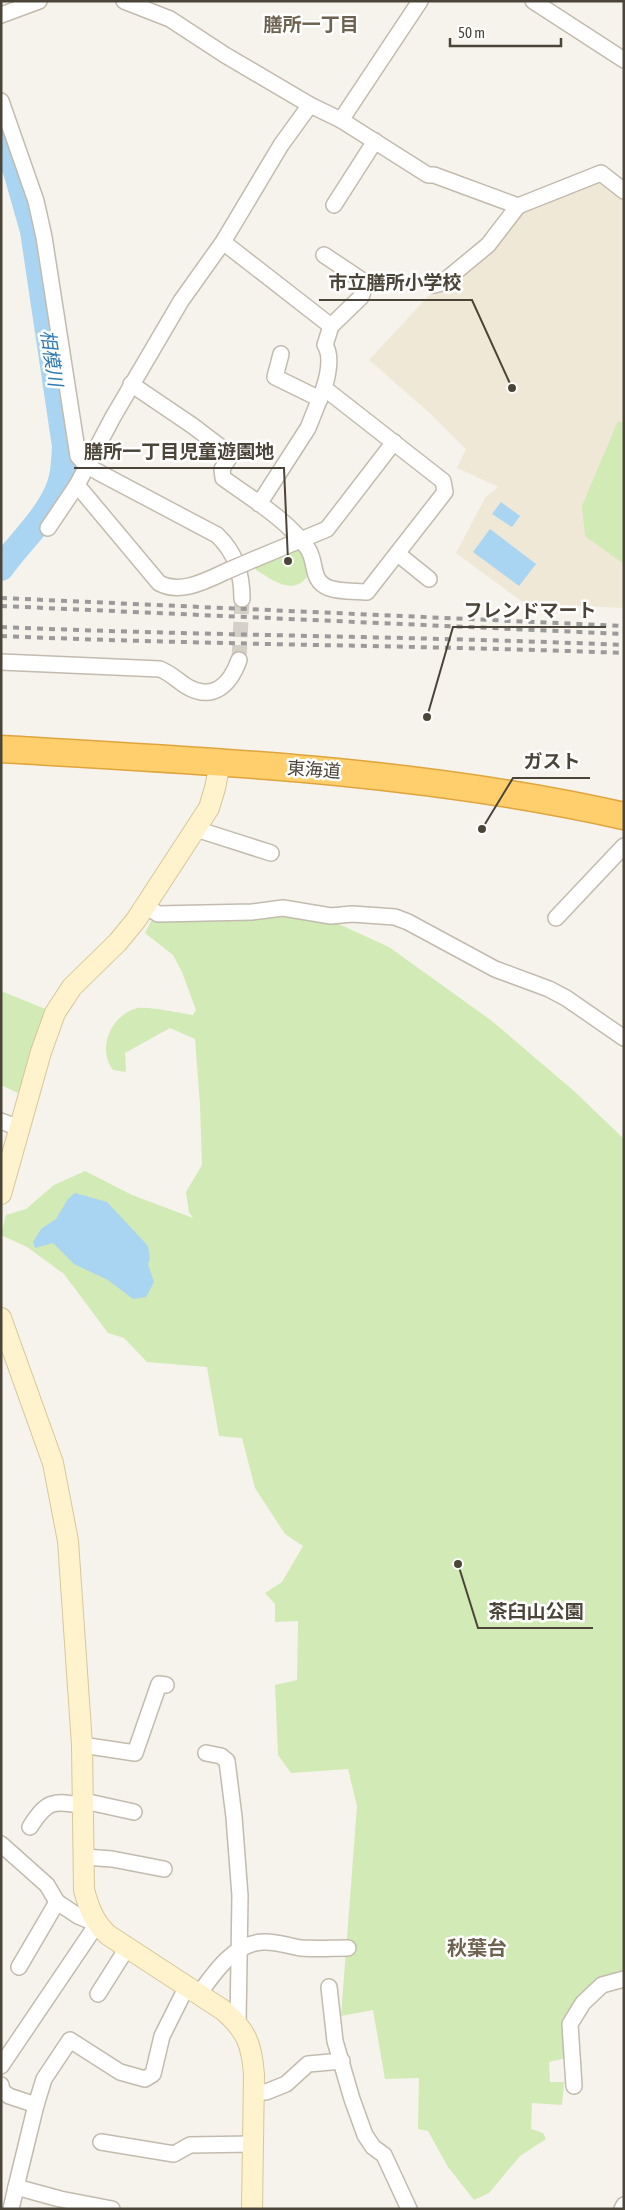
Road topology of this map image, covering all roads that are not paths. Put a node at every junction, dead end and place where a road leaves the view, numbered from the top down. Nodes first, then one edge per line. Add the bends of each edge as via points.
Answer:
1 (124, 1) edge
2 (420, 1) edge
3 (533, 1) edge
4 (32, 2) edge
5 (1, 15) edge
6 (624, 60) edge
7 (1, 101) edge
8 (310, 105) junction
9 (341, 120) junction
10 (375, 141) junction
11 (624, 191) edge
12 (334, 204) dead end
13 (518, 206) junction
14 (223, 242) junction
15 (324, 255) dead end
16 (434, 285) dead end
17 (331, 326) junction
18 (281, 354) dead end
19 (131, 384) junction
20 (322, 393) junction
21 (394, 442) junction
22 (86, 465) junction
23 (77, 485) junction
24 (259, 504) junction
25 (48, 528) dead end
26 (300, 540) junction
27 (398, 554) junction
28 (429, 579) dead end
29 (242, 599) tunnel mouth
30 (239, 660) tunnel mouth
31 (1, 662) edge
32 (1, 749) edge
33 (220, 763) junction
34 (624, 816) edge
35 (196, 829) junction
36 (624, 846) edge
37 (270, 853) dead end
38 (146, 906) junction
39 (556, 918) dead end
40 (624, 1038) edge
41 (1, 1121) edge
42 (21, 1129) junction
43 (1, 1194) edge
44 (1, 1318) edge
45 (166, 1685) dead end
46 (82, 1745) junction
47 (206, 1753) dead end
48 (84, 1803) junction
49 (134, 1812) dead end
50 (30, 1827) dead end
51 (1, 1844) edge
52 (84, 1857) junction
53 (164, 1869) dead end
54 (57, 1902) junction
55 (97, 1924) junction
56 (127, 1948) junction
57 (348, 1948) dead end
58 (240, 1949) junction
59 (19, 1966) dead end
60 (624, 1979) edge
61 (329, 1987) dead end
62 (193, 1990) junction
63 (98, 1994) dead end
64 (238, 2023) junction
65 (342, 2061) junction
66 (1, 2066) edge
67 (1, 2085) edge
68 (574, 2086) dead end
69 (253, 2092) junction
70 (36, 2105) junction
71 (101, 2142) dead end
72 (252, 2144) junction
73 (16, 2187) junction
74 (624, 2205) edge
75 (11, 2209) edge
76 (112, 2209) edge
77 (252, 2209) edge
78 (409, 2209) edge
79 (622, 2209) edge

1 - 8 street via 170,19
2 - 9 street
3 - 6 street
4 - 5 street
7 - 22 street via 36,201 78,456
8 - 9 street
8 - 14 street via 281,146
9 - 10 street
10 - 12 street
10 - 13 street via 428,175
11 - 13 street via 601,173
13 - 16 street via 488,245
14 - 17 street
14 - 19 street via 181,301
15 - 17 street via 366,283 361,297
17 - 20 street via 326,345 328,376
18 - 20 street via 275,377
19 - 22 street
19 - 24 street via 231,455 222,469 223,478
20 - 21 street
20 - 24 street via 308,428
21 - 26 street via 327,529
21 - 27 street via 443,481 445,492
22 - 23 street
22 - 29 street via 217,535 228,545 234,558 242,579
23 - 25 street
23 - 26 street, bridge via 164,586 192,586
24 - 26 street
26 - 27 street via 310,551 314,574 328,588 367,592
27 - 28 street
30 - 31 street via 227,683 218,690 206,692 196,691 160,669
32 - 33 highway, 東海道
33 - 34 highway, 東海道 via 414,779
33 - 35 street via 212,799
35 - 37 street
35 - 38 street
36 - 39 street
38 - 40 street via 158,914 252,912 283,908 331,916 395,917 494,969 549,989
38 - 42 street via 118,942 72,987 55,1013
41 - 42 street
42 - 43 street
44 - 46 street via 46,1444 60,1496 68,1541
45 - 46 street via 159,1684 135,1753
46 - 48 street
47 - 58 street via 221,1756 227,1761 240,1888
48 - 49 street
48 - 50 street via 60,1801 48,1804
48 - 52 street
51 - 54 street via 47,1885
52 - 53 street
52 - 55 street via 84,1890
54 - 55 street
54 - 59 street
55 - 56 street
55 - 66 street
56 - 62 street
56 - 63 street
57 - 58 street via 306,1948 261,1942
58 - 62 street
58 - 64 street
60 - 68 street via 602,1985 583,2003 570,2024 566,2068
61 - 65 street via 335,2041
62 - 64 street
62 - 70 street via 162,2036 153,2074 145,2079 120,2072 70,2040 44,2079
64 - 69 street via 253,2059
65 - 69 street via 308,2064 286,2084 266,2092
65 - 78 street via 365,2135 373,2147 384,2154
67 - 70 street via 2,2091 9,2096
69 - 72 street
70 - 73 street
71 - 72 street via 174,2154 190,2145
72 - 77 street
73 - 75 street
73 - 76 street
74 - 79 street

